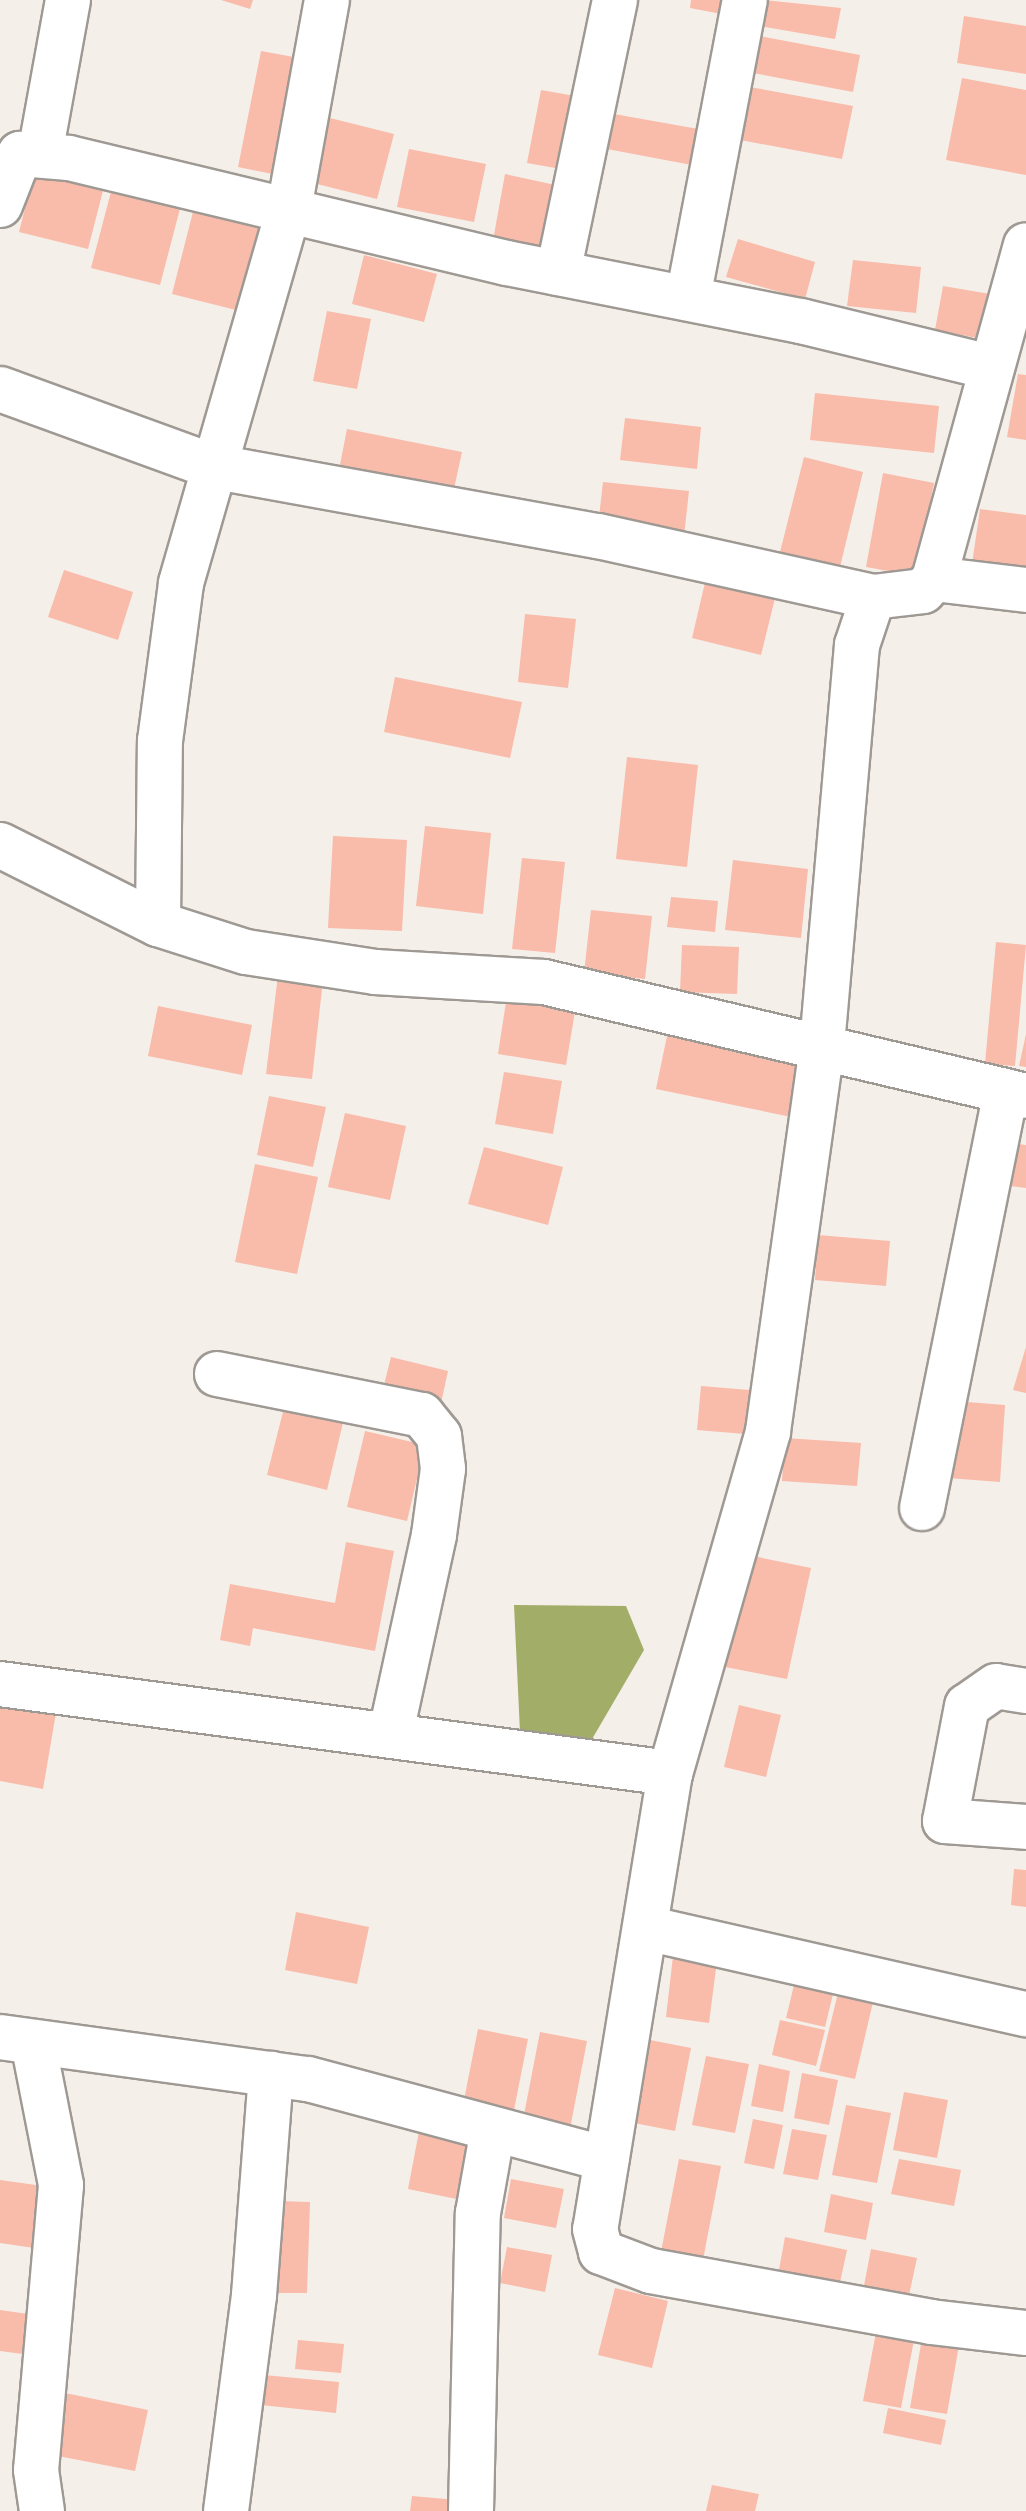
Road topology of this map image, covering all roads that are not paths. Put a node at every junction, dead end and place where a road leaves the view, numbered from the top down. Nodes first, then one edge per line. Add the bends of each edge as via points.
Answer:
1 (68, 0) edge
2 (327, 0) edge
3 (615, 0) edge
4 (745, 0) edge
5 (40, 154) junction
6 (0, 205) edge
7 (289, 209) junction
8 (1026, 245) edge
9 (558, 273) junction
10 (1020, 289) edge
11 (688, 298) junction
12 (990, 367) junction
13 (0, 389) edge
14 (211, 466) junction
15 (934, 579) junction
16 (1026, 590) edge
17 (873, 597) junction
18 (0, 845) edge
19 (158, 924) junction
20 (822, 1047) junction
21 (1016, 1093) edge
22 (217, 1374) dead end
23 (922, 1508) dead end
24 (0, 1684) edge
25 (1026, 1691) edge
26 (391, 1732) junction
27 (670, 1773) junction
28 (1026, 1827) edge
29 (646, 1928) junction
30 (1026, 2014) edge
31 (17, 2040) edge
32 (271, 2074) junction
33 (493, 2129) junction
34 (606, 2159) junction
35 (1026, 2333) edge
36 (42, 2511) edge
37 (226, 2511) edge
38 (471, 2511) edge

1 - 5 street
2 - 7 street
3 - 9 street
4 - 11 street
5 - 6 street via 20,154
5 - 7 street
7 - 9 street
7 - 14 street
8 - 10 street
9 - 11 street
10 - 12 street
11 - 12 street
12 - 15 street
13 - 14 street
14 - 17 street via 598,536
14 - 19 street via 181,583 160,741
15 - 16 street
15 - 17 street via 923,591
17 - 20 street via 857,645
18 - 19 street
19 - 20 street via 246,952 347,968 544,982
20 - 21 street
20 - 27 street via 768,1432
21 - 23 street
22 - 26 street via 422,1415 439,1436 443,1469 434,1535
24 - 26 street
25 - 28 street via 996,1686 980,1692 967,1706 945,1821
26 - 27 street via 560,1763
27 - 29 street
29 - 30 street
29 - 34 street
31 - 32 street
31 - 36 street via 61,2185 36,2470
32 - 33 street
32 - 37 street via 254,2295
33 - 34 street
33 - 38 street via 478,2213
34 - 35 street via 595,2229 601,2252 624,2264 931,2322

